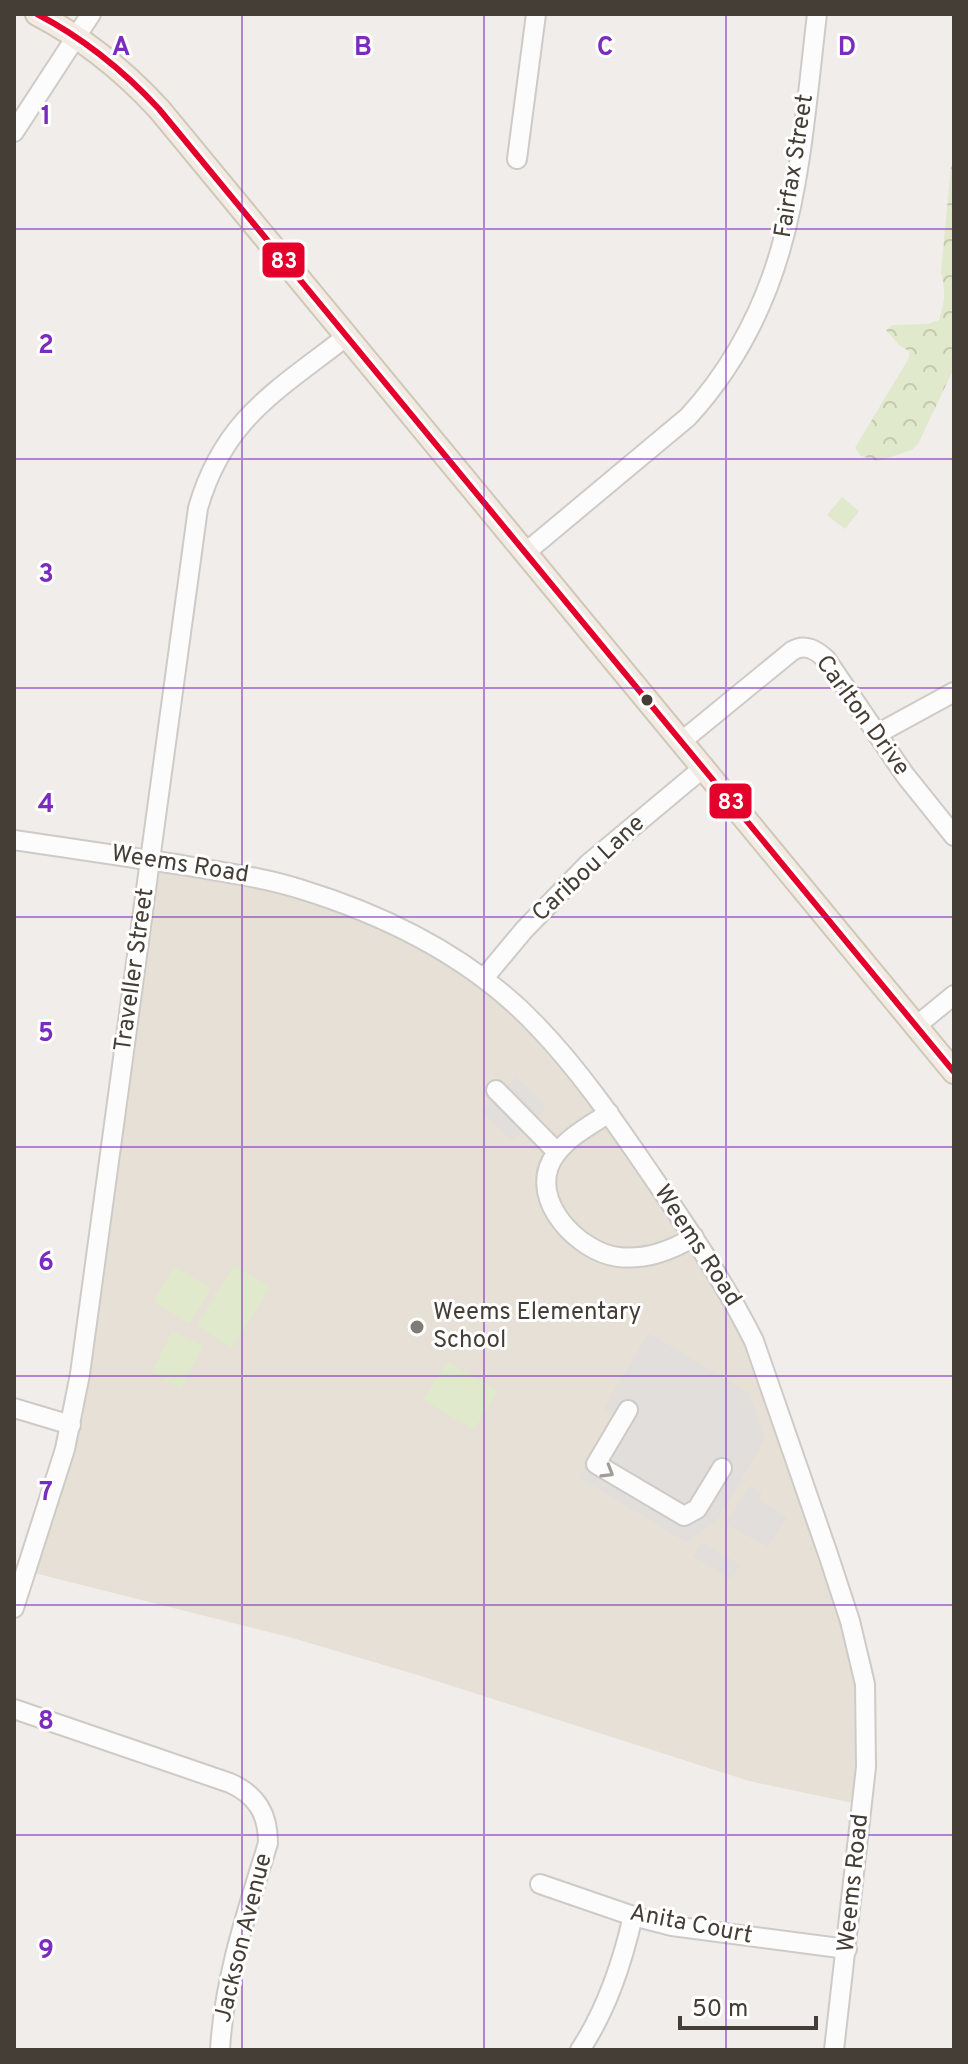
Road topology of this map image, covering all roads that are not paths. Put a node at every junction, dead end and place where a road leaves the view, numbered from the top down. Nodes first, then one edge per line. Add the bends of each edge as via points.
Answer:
1 (37, 14) edge
2 (91, 14) edge
3 (536, 14) edge
4 (817, 14) edge
5 (76, 36) junction
6 (14, 132) edge
7 (517, 159) dead end
8 (347, 336) junction
9 (525, 553) junction
10 (954, 692) edge
11 (877, 734) junction
12 (682, 741) junction
13 (703, 768) junction
14 (954, 836) edge
15 (14, 840) edge
16 (150, 861) junction
17 (484, 978) junction
18 (954, 995) edge
19 (916, 1026) junction
20 (954, 1072) edge
21 (496, 1090) dead end
22 (609, 1113) junction
23 (557, 1152) junction
24 (694, 1237) junction
25 (14, 1408) edge
26 (628, 1410) dead end
27 (71, 1425) junction
28 (722, 1468) dead end
29 (14, 1608) edge
30 (14, 1709) edge
31 (540, 1884) dead end
32 (633, 1916) junction
33 (847, 1949) junction
34 (220, 2050) edge
35 (580, 2050) edge
36 (834, 2050) edge

1 - 5 main road
2 - 5 street
3 - 7 street
4 - 9 street, Fairfax Street via 796,190 786,235 754,323 688,417
5 - 6 street
5 - 8 main road via 117,65 159,109
8 - 9 main road
8 - 16 street, Traveller Street via 249,414 207,477 198,508
9 - 12 main road
10 - 11 street
11 - 12 street, Carlton Drive via 826,659 802,648
11 - 14 street, Carlton Drive
12 - 13 main road
13 - 17 street, Caribou Lane via 588,864
13 - 19 main road
15 - 16 street, Weems Road
16 - 17 street, Weems Road via 258,877 338,901 432,946
16 - 27 street, Traveller Street
17 - 22 street, Weems Road via 537,1026
18 - 19 street
19 - 20 main road
21 - 23 street
22 - 23 street
22 - 24 street, Weems Road
23 - 24 street via 548,1174 552,1204 565,1227 591,1248 633,1258 665,1252
24 - 33 street, Weems Road via 754,1341 850,1621 865,1684 866,1767
25 - 27 street
26 -> 28 street via 596,1464 684,1516 697,1509
27 - 29 street, Traveller Street
30 - 34 street, Jackson Avenue via 230,1783 263,1811 268,1843 229,1978
31 - 32 street, Anita Court
32 - 33 street, Anita Court
32 - 35 street via 602,2012
33 - 36 street, Weems Road

